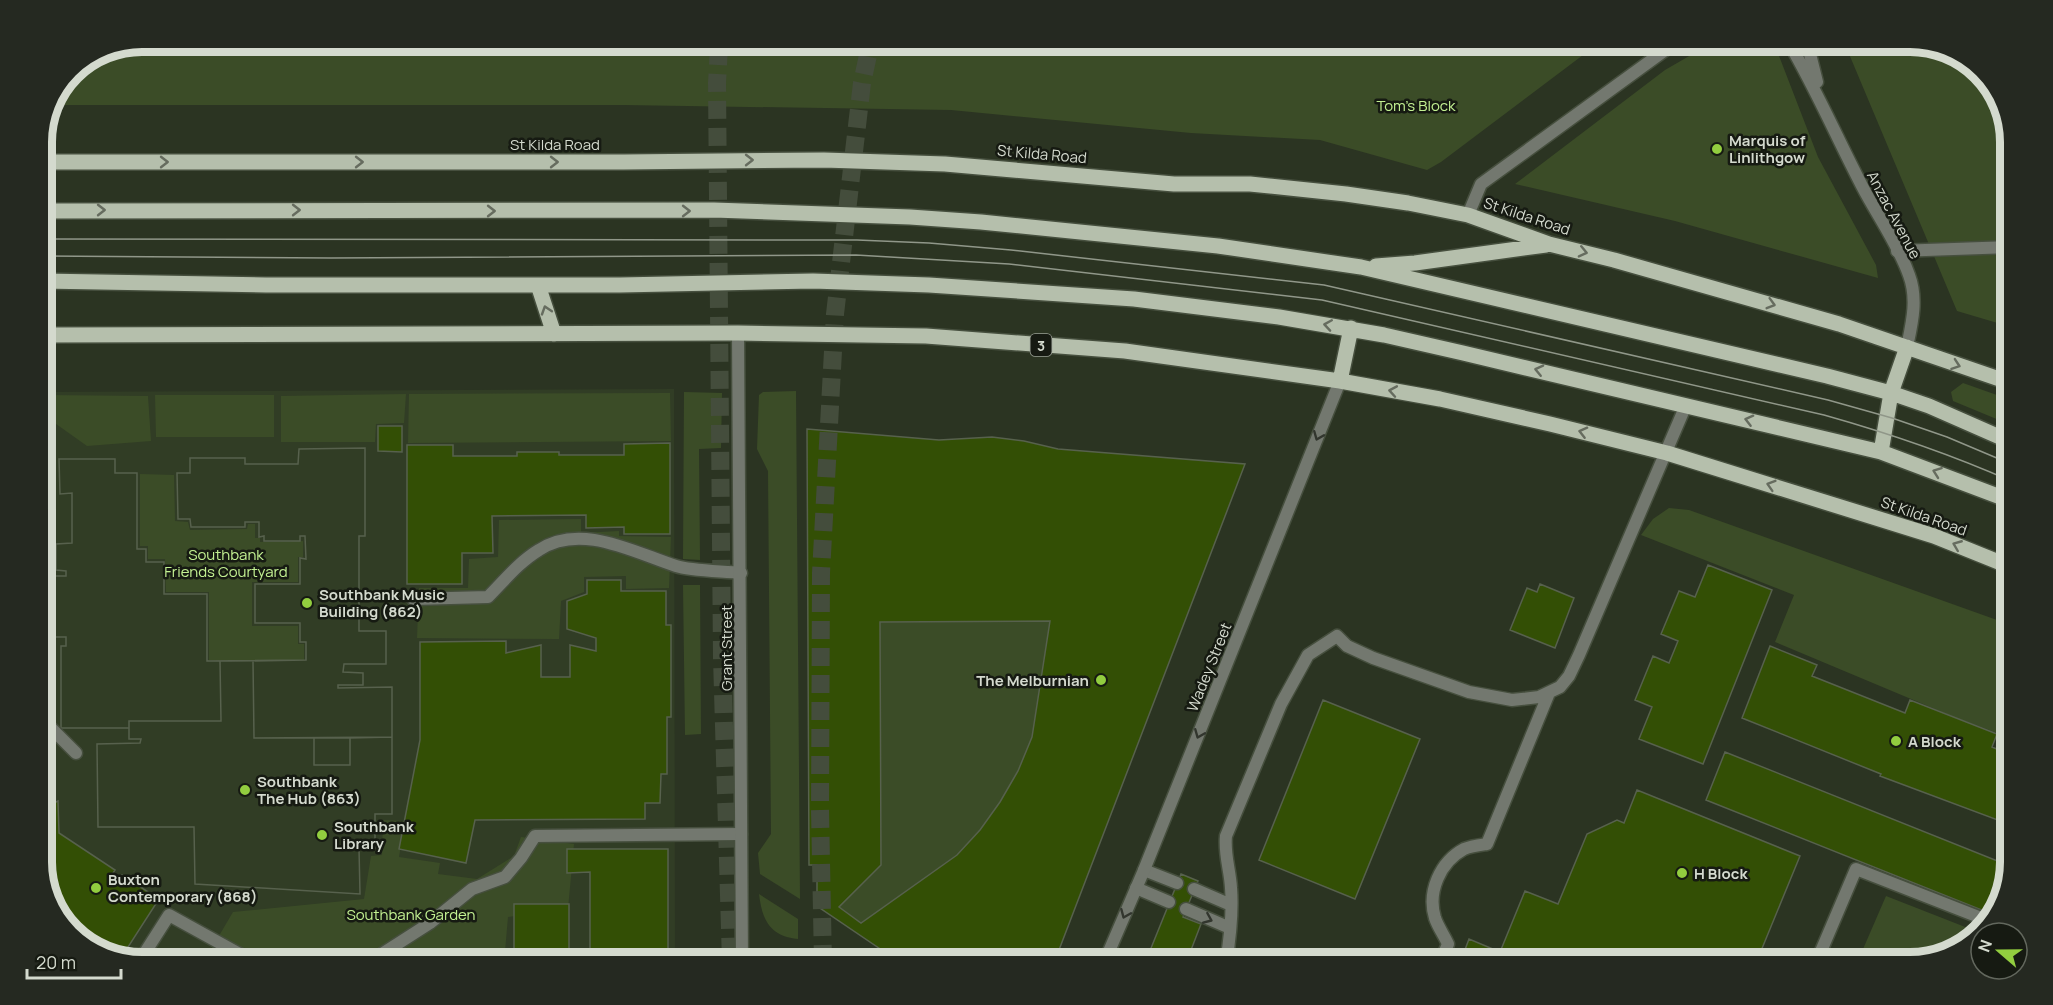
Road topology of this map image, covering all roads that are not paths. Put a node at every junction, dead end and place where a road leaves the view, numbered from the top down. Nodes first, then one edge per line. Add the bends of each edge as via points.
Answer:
1 (1660, 53) edge
2 (1796, 53) edge
3 (1810, 53) edge
4 (1822, 103) junction
5 (53, 162) edge
6 (53, 211) edge
7 (1468, 215) junction
8 (1549, 244) junction
9 (2000, 247) edge
10 (1897, 251) junction
11 (1361, 267) junction
12 (53, 281) edge
13 (538, 285) junction
14 (1350, 328) junction
15 (738, 333) junction
16 (555, 334) junction
17 (53, 335) edge
18 (1906, 347) junction
19 (2000, 379) edge
20 (1340, 381) junction
21 (1891, 393) junction
22 (1686, 405) junction
23 (2000, 437) edge
24 (1881, 452) junction
25 (1667, 453) junction
26 (2000, 497) edge
27 (2000, 563) edge
28 (741, 573) junction
29 (414, 599) dead end
30 (1549, 693) junction
31 (53, 730) edge
32 (76, 753) dead end
33 (741, 834) junction
34 (1144, 870) junction
35 (1177, 883) dead end
36 (1136, 888) junction
37 (1194, 889) dead end
38 (1170, 902) dead end
39 (1232, 905) junction
40 (1186, 909) dead end
41 (1981, 918) edge
42 (1230, 928) junction
43 (145, 952) edge
44 (236, 952) edge
45 (385, 952) edge
46 (742, 952) edge
47 (1109, 952) edge
48 (1227, 952) edge
49 (1445, 952) edge
50 (1821, 952) edge

1 - 7 street via 1480,184
2 - 4 street, Anzac Avenue
3 - 4 street, Anzac Avenue
4 - 10 street, Anzac Avenue
5 -> 7 main road, St Kilda Road via 777,160 934,164 1174,184 1250,184 1346,194
6 -> 11 main road via 714,210 910,217 1218,246
7 - 8 main road, St Kilda Road
8 - 11 main road
8 -> 18 main road, St Kilda Road via 1839,324
9 - 10 street
10 - 18 street, Anzac Avenue via 1914,297
11 - 21 main road
12 - 13 main road
14 -> 13 main road via 1134,299 929,285 813,281
16 -> 13 main road
14 - 20 main road
22 -> 14 main road
15 - 16 main road, St Kilda Road / 3
15 - 20 main road, St Kilda Road / 3 via 926,336 1125,351
15 - 28 street, Grant Street
16 - 17 main road, St Kilda Road / 3
18 -> 19 main road, St Kilda Road
18 - 21 main road
25 -> 20 main road, St Kilda Road / 3 via 1440,399
20 -> 34 street, Wadey Street
21 - 23 main road
21 - 24 main road
24 -> 22 main road
22 - 25 street
26 -> 24 main road
27 -> 25 main road, St Kilda Road / 3 via 1934,536
25 - 30 street via 1576,660 1560,687
28 - 29 street via 677,567 625,547 592,539 565,539 540,549 488,597
28 - 33 street, Grant Street
30 - 39 street via 1499,699 1373,658 1347,646 1337,636 1319,647 1308,655 1281,704 1226,836
30 - 49 street via 1487,844 1465,848 1438,876 1432,900 1435,918 1448,944
31 - 32 street
33 - 45 street via 535,836 505,877 472,889
33 - 46 street, Grant Street
34 - 35 street
34 - 36 street, Wadey Street
36 - 38 street
36 -> 47 street, Wadey Street
37 - 39 street
39 - 42 street
40 -> 42 street
41 - 50 street via 1856,869
42 - 48 street
43 - 44 street via 169,915

